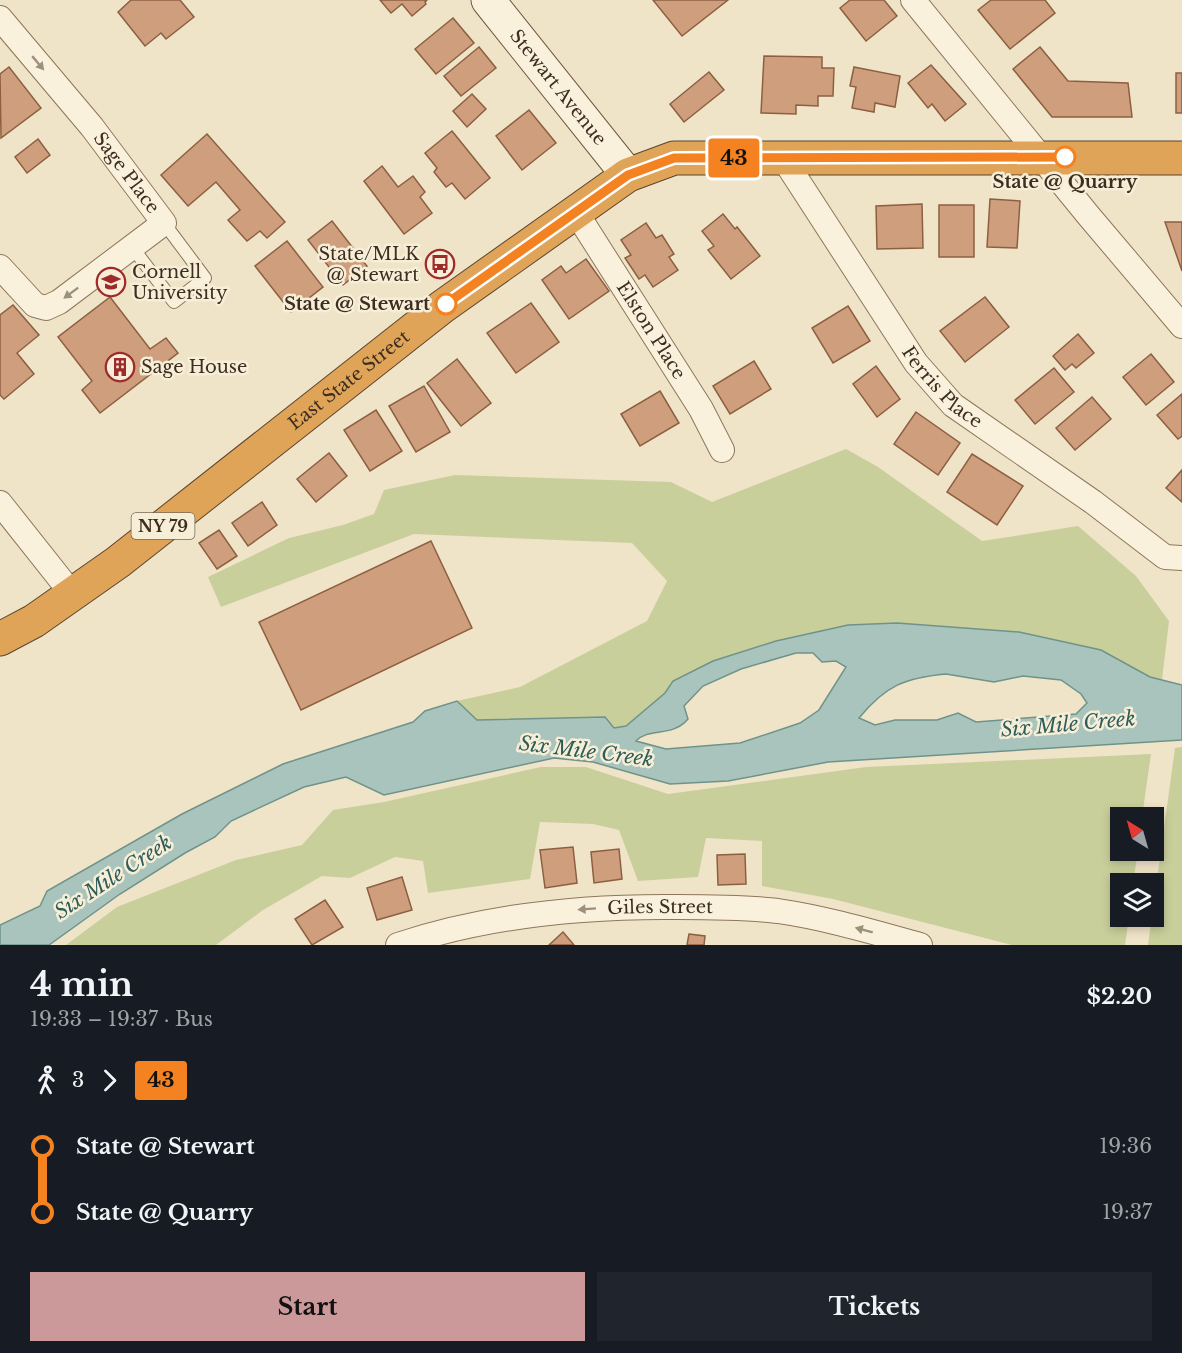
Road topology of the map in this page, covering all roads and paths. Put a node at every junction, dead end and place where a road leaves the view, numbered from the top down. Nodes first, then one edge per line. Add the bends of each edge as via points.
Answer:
1 (488, 0) edge
2 (913, 0) edge
3 (0, 18) edge
4 (1040, 157) junction
5 (783, 158) junction
6 (1182, 158) edge
7 (628, 175) junction
8 (577, 214) junction
9 (164, 223) junction
10 (132, 247) junction
11 (0, 267) edge
12 (1182, 326) edge
13 (722, 450) dead end
14 (0, 503) edge
15 (1174, 558) edge
16 (73, 595) junction
17 (0, 639) edge
18 (398, 945) edge
19 (920, 945) edge

1 - 7 street, Stewart Avenue
2 - 4 street
3 -> 9 street, Sage Place via 92,127
4 - 5 highway, East State Street / NY 79
4 - 6 highway, East State Street / NY 79
4 - 12 street
5 - 7 highway, East State Street / NY 79 via 674,158
5 - 15 street, Ferris Place via 916,363 953,405
7 - 8 highway, East State Street / NY 79
8 - 13 street, Elston Place via 701,409
8 - 16 highway, East State Street / NY 79 via 442,307
9 - 10 street, Sage Place
9 - 10 lane via 205,278 174,302
10 -> 11 street, Sage Place via 46,308 35,305
14 - 16 street
16 - 17 highway, East State Street / NY 79
19 -> 18 street, Giles Street via 777,911 691,907 561,911 482,922

